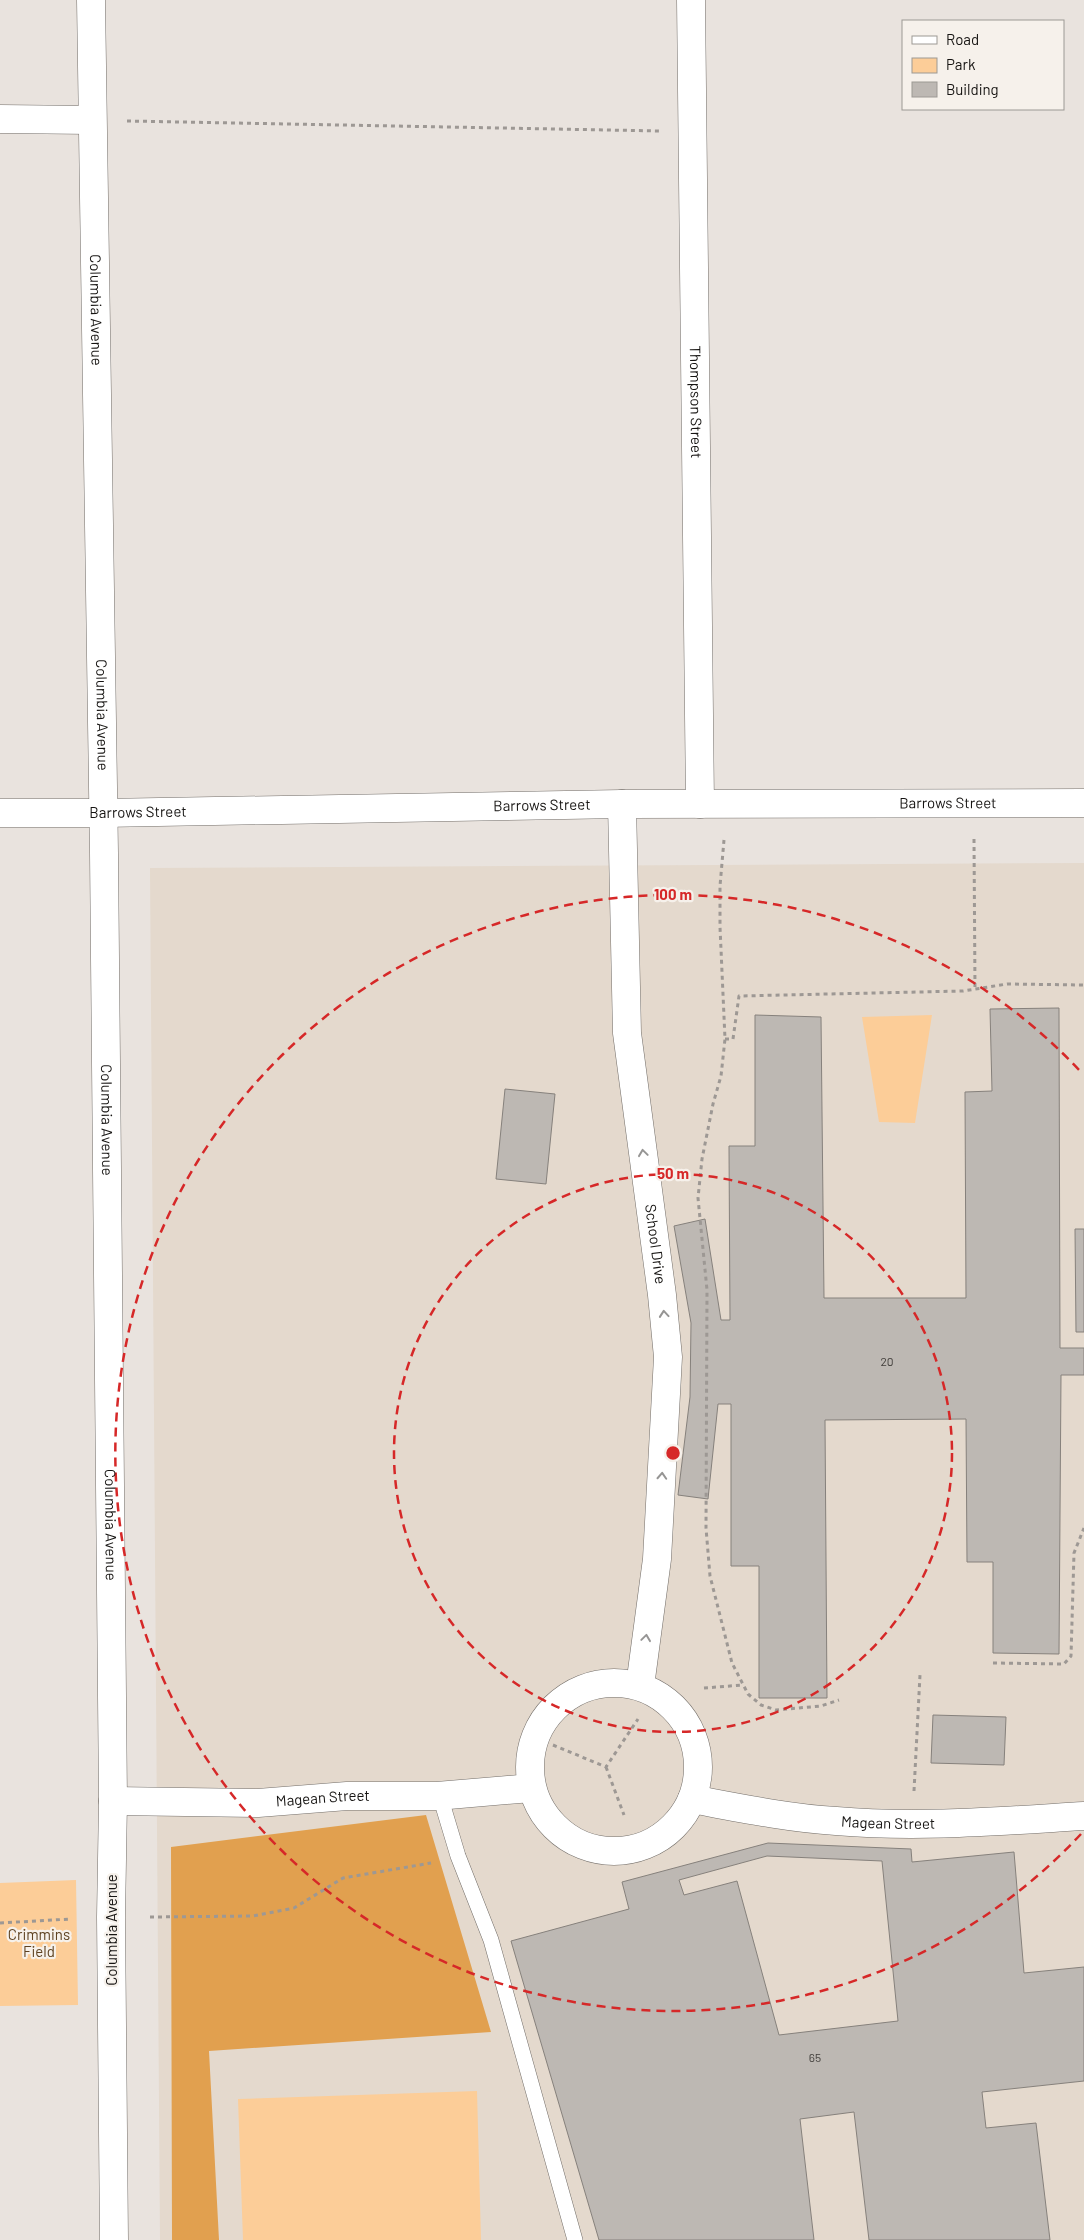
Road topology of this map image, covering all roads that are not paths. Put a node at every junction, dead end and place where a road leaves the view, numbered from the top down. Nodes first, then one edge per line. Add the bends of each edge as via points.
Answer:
1 (91, 0) edge
2 (690, 0) edge
3 (0, 119) edge
4 (91, 120) junction
5 (1084, 803) edge
6 (622, 804) junction
7 (700, 804) junction
8 (0, 812) edge
9 (103, 813) junction
10 (641, 1699) junction
11 (531, 1788) junction
12 (440, 1796) junction
13 (692, 1799) junction
14 (114, 1801) junction
15 (1084, 1816) edge
16 (114, 2240) edge
17 (575, 2240) edge

1 - 4 street, Columbia Avenue
2 - 7 street, Thompson Street
3 - 4 street
4 - 9 street, Columbia Avenue
5 - 7 street, Barrows Street
6 - 7 street, Barrows Street
6 - 9 street, Barrows Street
10 -> 6 street, School Drive via 657,1559 668,1357 627,1033
8 - 9 street, Barrows Street
9 - 14 street, Columbia Avenue
10 - 11 street via 618,1682 586,1687 558,1704 540,1726 531,1750
10 - 13 street via 654,1692 682,1716 692,1734 698,1776
11 - 12 street, Magean Street
11 - 13 street via 537,1804 566,1838 586,1848 609,1852 633,1850 651,1844 682,1818
12 - 14 street, Magean Street via 347,1796 258,1803
12 - 17 lane via 458,1856 491,1940
13 - 15 street, Magean Street via 775,1814 886,1824
14 - 16 street, Columbia Avenue via 111,1923

